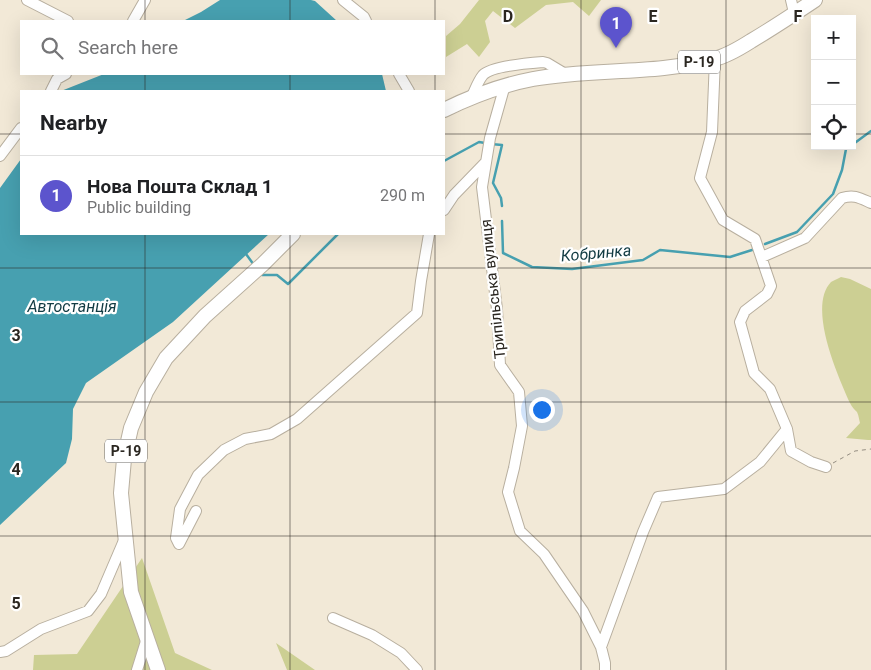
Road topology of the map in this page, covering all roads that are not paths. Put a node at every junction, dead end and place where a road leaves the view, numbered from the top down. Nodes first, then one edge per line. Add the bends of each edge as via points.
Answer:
1 (27, 0) edge
2 (145, 0) edge
3 (343, 0) edge
4 (815, 0) edge
5 (793, 7) edge
6 (66, 20) edge
7 (134, 20) edge
8 (366, 20) edge
9 (715, 59) junction
10 (64, 75) edge
11 (400, 75) edge
12 (567, 75) junction
13 (505, 85) junction
14 (52, 90) edge
15 (408, 90) edge
16 (472, 96) junction
17 (445, 110) edge
18 (20, 129) edge
19 (0, 156) edge
20 (485, 163) junction
21 (871, 203) edge
22 (445, 208) edge
23 (293, 235) edge
24 (429, 235) edge
25 (762, 257) junction
26 (787, 429) junction
27 (826, 467) road end
28 (196, 510) dead end
29 (125, 537) junction
30 (333, 618) dead end
31 (147, 638) junction
32 (601, 647) junction
33 (0, 652) edge
34 (137, 670) edge
35 (158, 670) edge
36 (416, 670) edge
37 (605, 670) edge

1 - 6 street
2 - 7 street
3 - 8 street
4 - 5 main road, Р-19
5 - 9 main road, Р-19 via 770,30
9 - 12 main road, Р-19 via 653,69
9 - 25 street via 712,132 700,178 723,220 755,240
10 - 14 street via 57,79
11 - 15 street
12 - 13 main road, Р-19
12 - 16 street via 543,62 513,65 483,74
13 - 16 main road, Р-19
13 - 20 street, Трипільська вулиця
16 - 17 main road, Р-19
18 - 19 street
20 - 22 street
20 - 32 street, Трипільська вулиця via 482,187 497,309 500,365 519,392 522,426 508,492 520,531 544,554 583,611
21 - 25 street via 858,197 842,198 805,238
23 - 29 main road, Р-19 via 166,358 146,392 131,428 124,459 121,494
24 - 28 street via 417,313 297,420 271,434 245,439 224,450 198,475 180,509 176,538 179,544
25 - 26 street via 771,286 767,294 745,311 740,322 754,373 770,389
26 - 27 street via 791,451
26 - 32 street via 760,462 724,489 658,497
29 - 31 main road, Р-19 via 131,592
29 - 33 street via 101,594 88,611 41,629
30 - 36 street via 387,644 401,653
31 - 34 street
31 - 35 main road, Р-19
32 - 37 street, Трипільська вулиця

